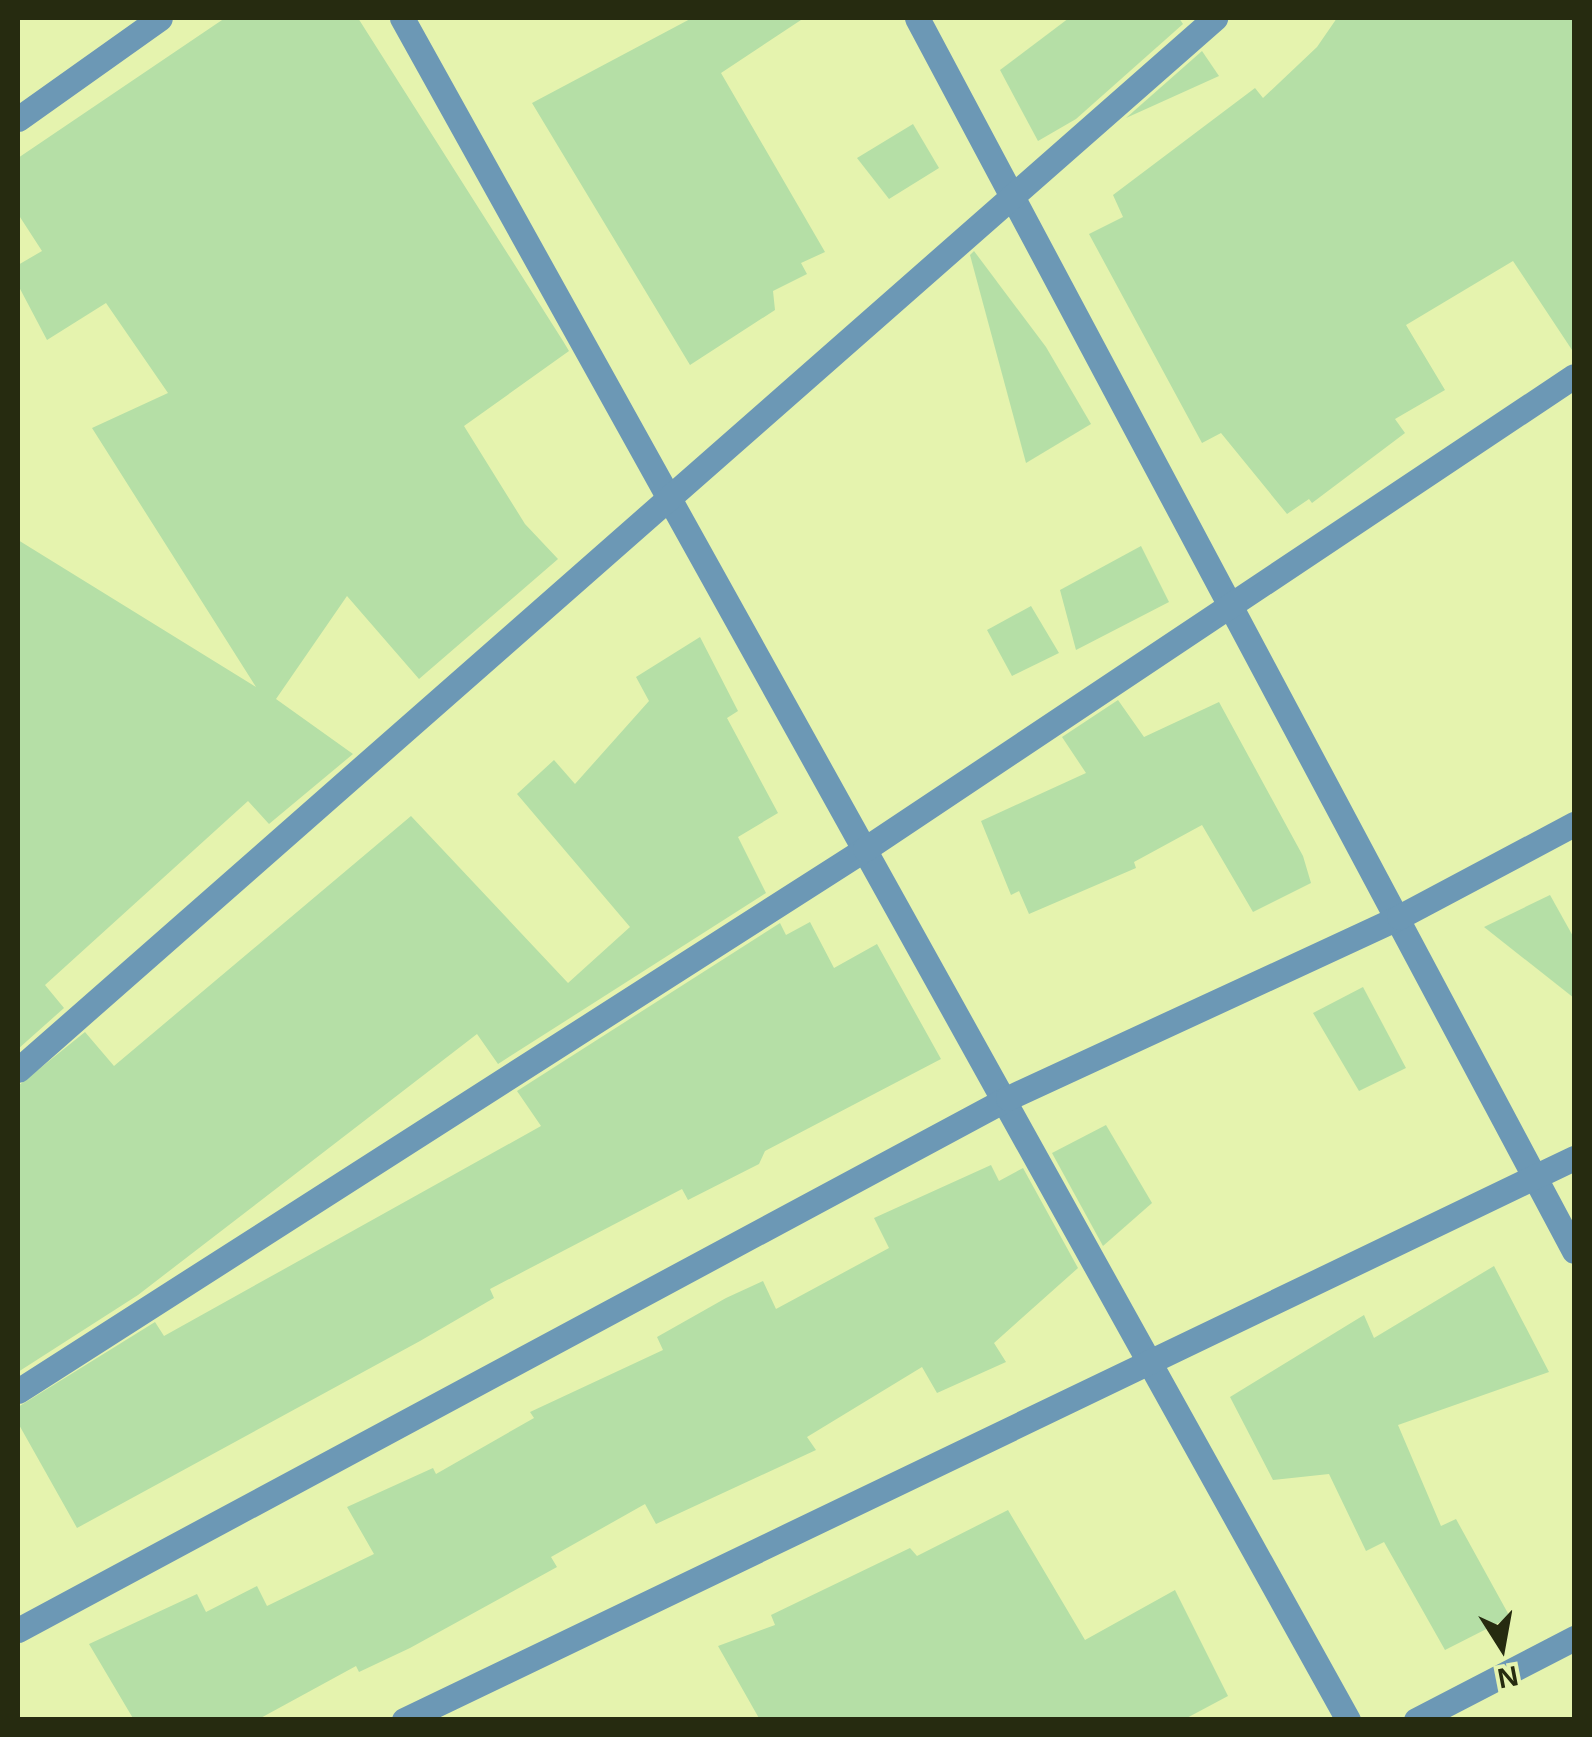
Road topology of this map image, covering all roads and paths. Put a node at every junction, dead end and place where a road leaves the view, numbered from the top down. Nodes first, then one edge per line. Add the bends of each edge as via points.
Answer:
1 (160, 18) edge
2 (402, 18) edge
3 (917, 18) edge
4 (1215, 18) edge
5 (18, 118) edge
6 (1014, 197) junction
7 (1574, 376) edge
8 (668, 492) junction
9 (1232, 606) junction
10 (1574, 824) edge
11 (865, 849) junction
12 (1399, 917) junction
13 (18, 1070) edge
14 (1008, 1098) junction
15 (1574, 1158) edge
16 (1535, 1176) junction
17 (1574, 1251) edge
18 (1156, 1364) junction
19 (18, 1391) edge
20 (18, 1630) edge
21 (1574, 1638) edge
22 (404, 1720) edge
23 (1348, 1720) edge
24 (1416, 1720) edge

1 - 5 street
2 - 8 street
3 - 6 street
4 - 6 street
6 - 8 street
6 - 9 street
7 - 9 street
8 - 11 street
8 - 13 street
9 - 11 street
9 - 12 street
10 - 12 street
11 - 14 street
11 - 19 street
12 - 14 street
12 - 16 street
14 - 18 street
14 - 20 street
15 - 16 street
16 - 17 street
16 - 18 street
18 - 22 street
18 - 23 street
21 - 24 street

